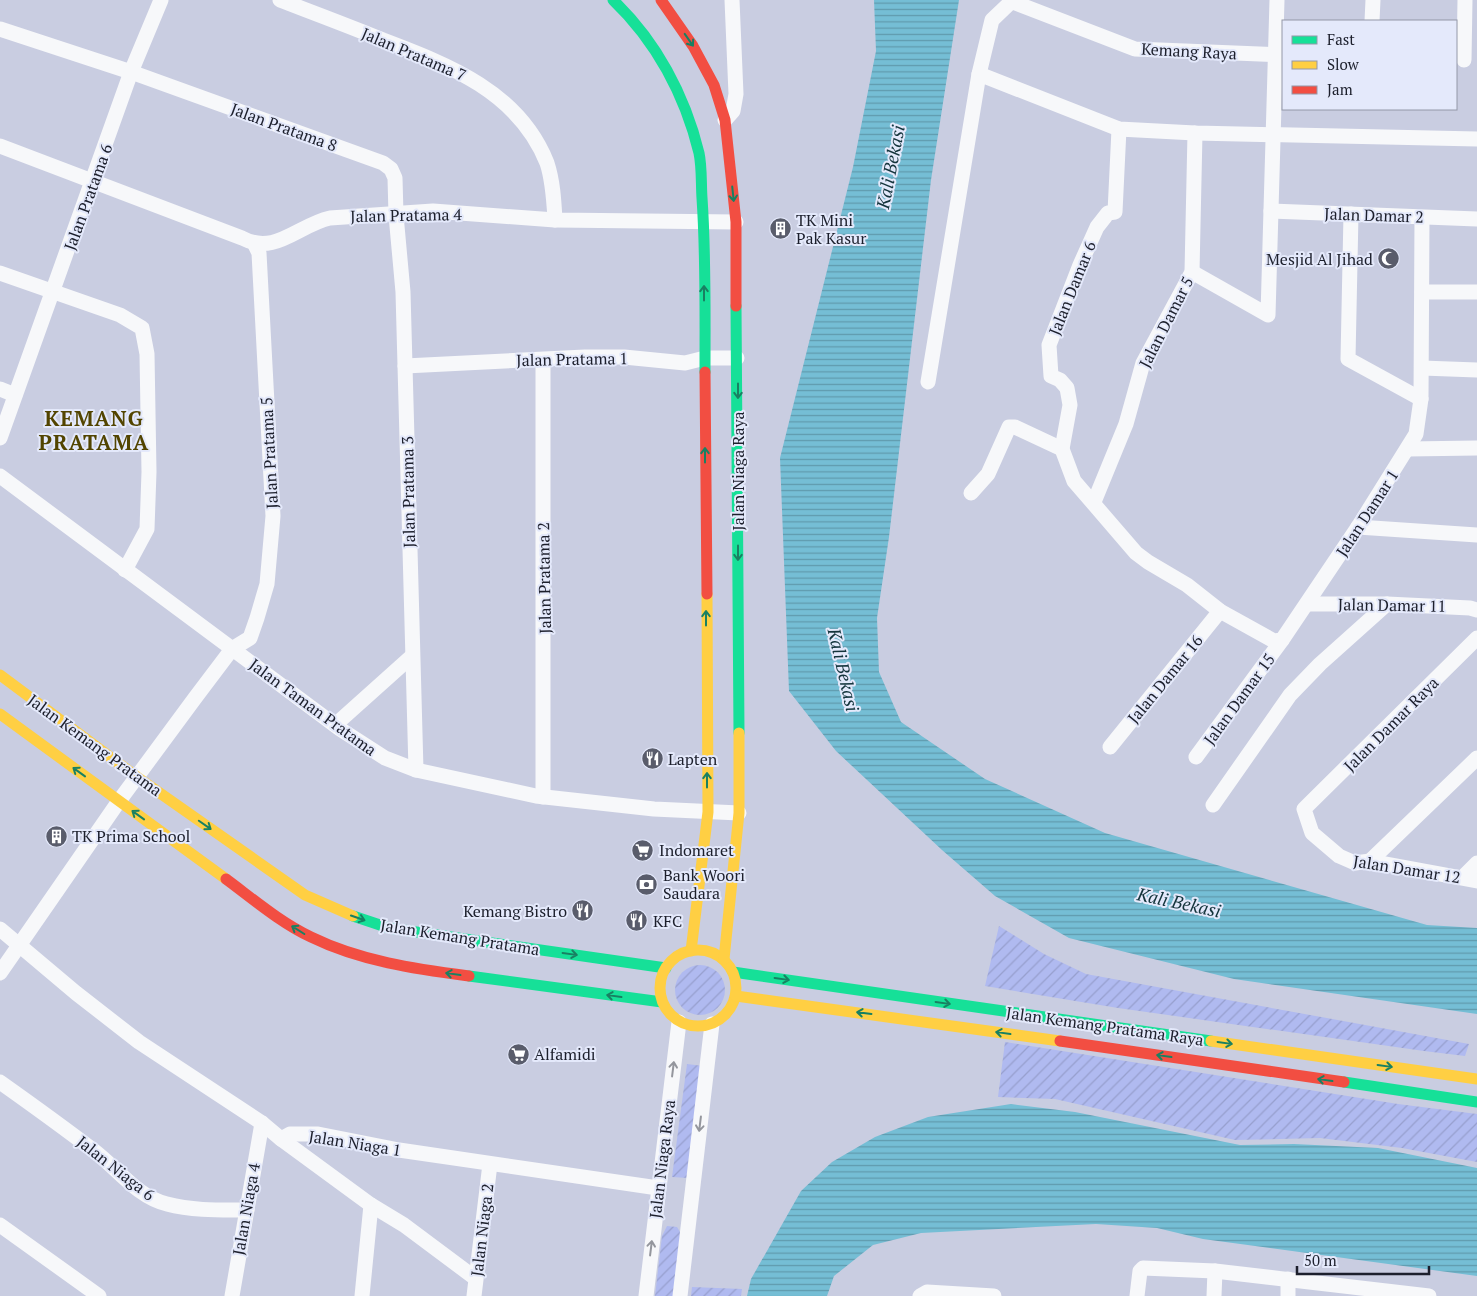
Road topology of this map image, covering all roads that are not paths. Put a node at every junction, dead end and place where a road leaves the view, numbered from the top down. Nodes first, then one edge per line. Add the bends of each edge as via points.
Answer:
1 (161, 0) edge
2 (280, 0) edge
3 (613, 0) edge
4 (661, 0) edge
5 (732, 0) edge
6 (1277, 0) edge
7 (1373, 0) edge
8 (1465, 0) edge
9 (1013, 1) edge
10 (1372, 20) edge
11 (0, 29) edge
12 (1280, 55) edge
13 (1466, 60) edge
14 (131, 72) junction
15 (980, 74) junction
16 (725, 120) junction
17 (1120, 129) junction
18 (1195, 133) junction
19 (1274, 134) junction
20 (1477, 139) edge
21 (0, 146) edge
22 (92, 182) junction
23 (1271, 211) junction
24 (1351, 214) junction
25 (396, 215) junction
26 (1422, 218) junction
27 (1477, 218) edge
28 (555, 220) junction
29 (736, 222) junction
30 (704, 223) junction
31 (255, 245) junction
32 (1192, 272) junction
33 (0, 273) edge
34 (52, 292) junction
35 (1422, 292) junction
36 (1477, 292) edge
37 (704, 358) junction
38 (737, 358) junction
39 (543, 360) junction
40 (405, 366) junction
41 (1422, 368) junction
42 (1477, 370) edge
43 (928, 382) dead end
44 (0, 389) edge
45 (16, 395) junction
46 (1421, 399) junction
47 (0, 438) edge
48 (1477, 448) edge
49 (1062, 449) junction
50 (1408, 449) junction
51 (0, 476) edge
52 (971, 493) dead end
53 (1094, 502) junction
54 (1358, 527) junction
55 (1477, 535) edge
56 (125, 570) junction
57 (1307, 604) junction
58 (1387, 604) junction
59 (1477, 610) edge
60 (1220, 611) junction
61 (1477, 638) edge
62 (1282, 640) junction
63 (232, 649) junction
64 (412, 656) junction
65 (0, 675) edge
66 (0, 714) edge
67 (335, 725) junction
68 (1110, 747) dead end
69 (1196, 758) dead end
70 (1477, 758) edge
71 (416, 770) junction
72 (137, 776) junction
73 (543, 797) junction
74 (119, 801) junction
75 (1213, 805) dead end
76 (1304, 809) joint
77 (708, 812) junction
78 (738, 813) junction
79 (1370, 861) junction
80 (1477, 863) edge
81 (1470, 879) edge
82 (0, 929) edge
83 (20, 944) junction
84 (691, 950) junction
85 (724, 959) junction
86 (666, 968) junction
87 (733, 972) junction
88 (0, 973) edge
89 (736, 996) junction
90 (662, 1002) junction
91 (679, 1022) junction
92 (712, 1024) junction
93 (1477, 1080) edge
94 (0, 1082) edge
95 (1477, 1102) edge
96 (262, 1123) junction
97 (281, 1138) junction
98 (490, 1164) junction
99 (658, 1188) junction
100 (371, 1205) junction
101 (248, 1210) junction
102 (0, 1225) edge
103 (1215, 1270) junction
104 (475, 1278) junction
105 (1288, 1279) junction
106 (1357, 1291) edge
107 (99, 1296) edge
108 (232, 1296) edge
109 (362, 1296) edge
110 (474, 1296) edge
111 (646, 1296) edge
112 (680, 1296) edge
113 (920, 1296) edge
114 (994, 1296) edge
115 (1137, 1296) edge
116 (1214, 1296) edge
117 (1288, 1296) edge
118 (1429, 1296) edge

1 - 14 street, Jalan Pratama 6
2 - 28 street, Jalan Pratama 7 via 445,64 498,97 518,114 531,132 547,165
3 - 30 street, Jalan Niaga Raya via 633,19 657,51 682,103 699,154
4 -> 16 street, Jalan Niaga Raya via 693,46 714,85
5 - 16 street via 736,94 733,111
6 - 12 street
7 - 10 street
8 - 13 street
9 - 12 street, Kemang Raya via 1135,49
9 - 15 street via 992,20
11 - 14 street, Jalan Pratama 8
12 - 19 street
14 - 22 street, Jalan Pratama 6
14 - 25 street, Jalan Pratama 8 via 383,163 395,178
15 - 17 street
15 - 43 street
16 -> 29 street, Jalan Niaga Raya
17 - 18 street
17 - 49 street, Jalan Damar 6 via 1115,212 1108,212 1098,227 1049,345 1051,376 1067,388 1070,404
18 - 19 street
18 - 32 street, Jalan Damar 5
19 - 20 street
19 - 23 street
21 - 22 street
22 - 31 street
22 - 34 street, Jalan Pratama 6
23 - 24 street, Jalan Damar 2
23 - 32 street via 1268,314
24 - 26 street, Jalan Damar 2
24 - 46 street via 1348,359
25 - 28 street, Jalan Pratama 4 via 433,211
25 - 31 street, Jalan Pratama 4 via 330,218 316,221 280,241
25 - 40 street, Jalan Pratama 3
26 - 27 street, Jalan Damar 2
26 - 35 street, Jalan Damar 1
28 - 30 street, Jalan Pratama 4
29 - 30 street, Jalan Pratama 4
29 - 38 street, Jalan Niaga Raya
37 -> 30 street, Jalan Niaga Raya
31 - 63 street, Jalan Pratama 5 via 259,253 272,481 272,547 267,584 250,638
32 - 53 street, Jalan Damar 5 via 1143,363 1126,424
33 - 34 street
34 - 45 street, Jalan Pratama 6
34 - 56 street via 135,322 145,336 149,452 147,529
35 - 36 street
35 - 41 street, Jalan Damar 1
37 - 38 street, Jalan Pratama 1
37 - 39 street, Jalan Pratama 1 via 685,363 624,357
77 -> 37 street, Jalan Niaga Raya
38 -> 78 street, Jalan Niaga Raya
39 - 40 street, Jalan Pratama 1
39 - 73 street, Jalan Pratama 2
40 - 64 street, Jalan Pratama 3
41 - 42 street
41 - 46 street, Jalan Damar 1
44 - 45 street
45 - 47 street
46 - 50 street, Jalan Damar 1 via 1416,434
48 - 50 street
49 - 52 street via 1009,427 988,474
49 - 53 street via 1074,481
50 - 54 street, Jalan Damar 1
51 - 56 street, Jalan Taman Pratama
53 - 60 street via 1122,538 1148,562 1187,585
54 - 55 street
54 - 57 street, Jalan Damar 1
56 - 63 street, Jalan Taman Pratama
57 - 58 street, Jalan Damar 11
57 - 62 street, Jalan Damar 1
58 - 59 street, Jalan Damar 11
58 - 75 street via 1290,695
60 - 62 street via 1274,641
60 - 68 street, Jalan Damar 16
61 - 76 street, Jalan Damar Raya
62 - 69 street, Jalan Damar 15
63 - 67 street, Jalan Taman Pratama
63 - 72 street, Jalan Pratama 5
64 - 67 street
64 - 71 street, Jalan Pratama 3
65 - 72 street, Jalan Kemang Pratama
74 -> 66 street, Jalan Kemang Pratama
67 - 71 street, Jalan Taman Pratama via 385,758
70 - 79 street
71 - 73 street, Jalan Taman Pratama
72 - 74 street, Jalan Pratama 5
72 -> 86 street, Jalan Kemang Pratama via 305,895 340,912 389,928
73 - 77 street, Jalan Taman Pratama
74 - 83 street, Jalan Pratama 5
90 -> 74 street, Jalan Kemang Pratama via 414,969 358,956 310,937 268,910
76 - 79 street, Jalan Damar 12 via 1312,832 1339,856 1355,863
77 - 78 street, Jalan Taman Pratama
77 - 84 street, Jalan Niaga Raya
78 - 85 street, Jalan Niaga Raya
79 - 81 street, Jalan Damar 12
80 - 81 street
82 - 83 street
83 - 88 street, Jalan Pratama 5
83 - 96 street via 139,1042
84 - 85 street via 708,951
84 - 86 street via 681,954
85 - 87 street
86 - 90 street via 661,985
87 - 89 street
87 -> 93 street, Jalan Kemang Pratama Raya
89 - 92 street via 723,1018
95 -> 89 street, Jalan Kemang Pratama Raya via 922,1020
90 - 91 street
91 - 92 street via 695,1027
99 -> 91 street, Jalan Niaga Raya
92 -> 112 street, Jalan Niaga Raya
94 - 101 street, Jalan Niaga 6 via 95,1151 153,1199 189,1208
96 - 97 street
96 - 101 street, Jalan Niaga 4
97 - 98 street, Jalan Niaga 1 via 290,1134 318,1134
97 - 100 street
98 - 99 street, Jalan Niaga 1
98 - 104 street, Jalan Niaga 2
111 -> 99 street, Jalan Niaga Raya
100 - 104 street via 404,1225
100 - 109 street
101 - 108 street, Jalan Niaga 4
102 - 107 street
103 - 105 street
103 - 115 street via 1143,1268
103 - 116 street
104 - 110 street, Jalan Niaga 2
105 - 106 street
105 - 117 street
106 - 118 street
113 - 114 street via 927,1292

